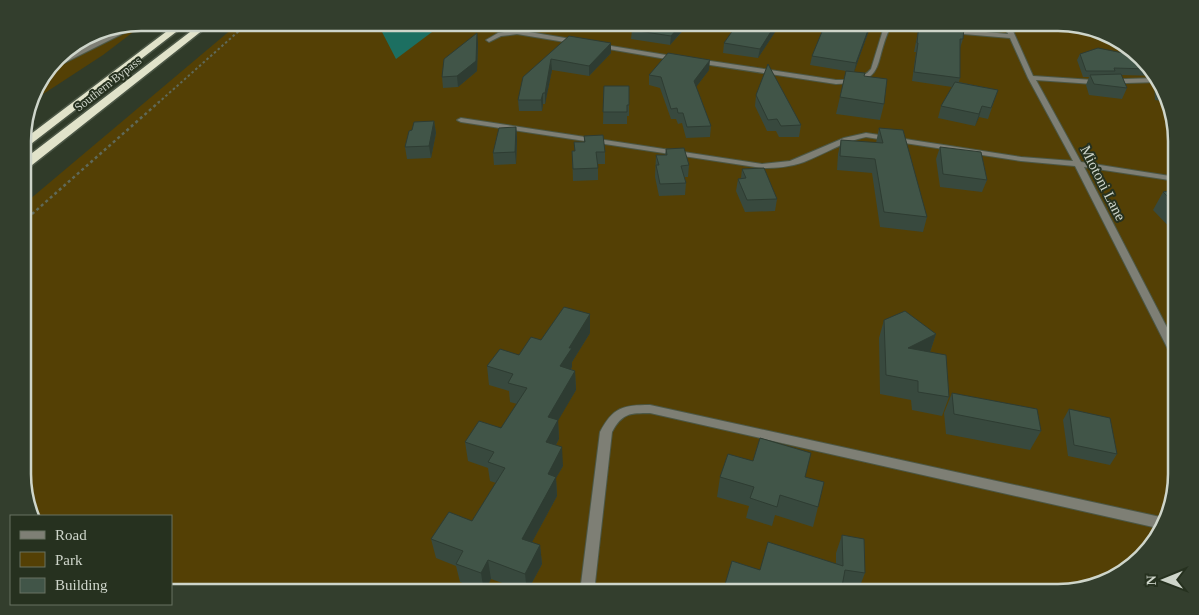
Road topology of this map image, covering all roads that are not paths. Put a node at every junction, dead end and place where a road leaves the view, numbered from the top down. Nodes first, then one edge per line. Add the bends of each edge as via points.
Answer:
1 (173, 31) edge
2 (197, 31) edge
3 (886, 31) edge
4 (948, 31) edge
5 (1010, 31) edge
6 (120, 33) edge
7 (1013, 36) junction
8 (489, 40) dead end
9 (587, 44) edge
10 (596, 45) edge
11 (71, 58) edge
12 (1031, 78) junction
13 (1149, 80) edge
14 (461, 120) dead end
15 (31, 139) edge
16 (31, 160) edge
17 (1078, 164) junction
18 (1168, 178) edge
19 (1168, 340) edge
20 (1156, 522) edge
21 (588, 584) edge

1 - 15 highway, Southern Bypass
2 - 16 highway, Southern Bypass
3 - 10 street via 872,74 854,82 836,82
4 - 7 street
5 - 7 street, Miotoni Lane
6 - 11 street
7 - 12 street, Miotoni Lane
8 - 9 street via 500,34 518,32
12 - 13 street via 1093,82
12 - 17 street, Miotoni Lane
14 - 17 street via 762,166 796,162 866,135 1026,160
17 - 18 street
17 - 19 street, Miotoni Lane
20 - 21 street via 650,409 632,409 621,411 612,418 606,432

